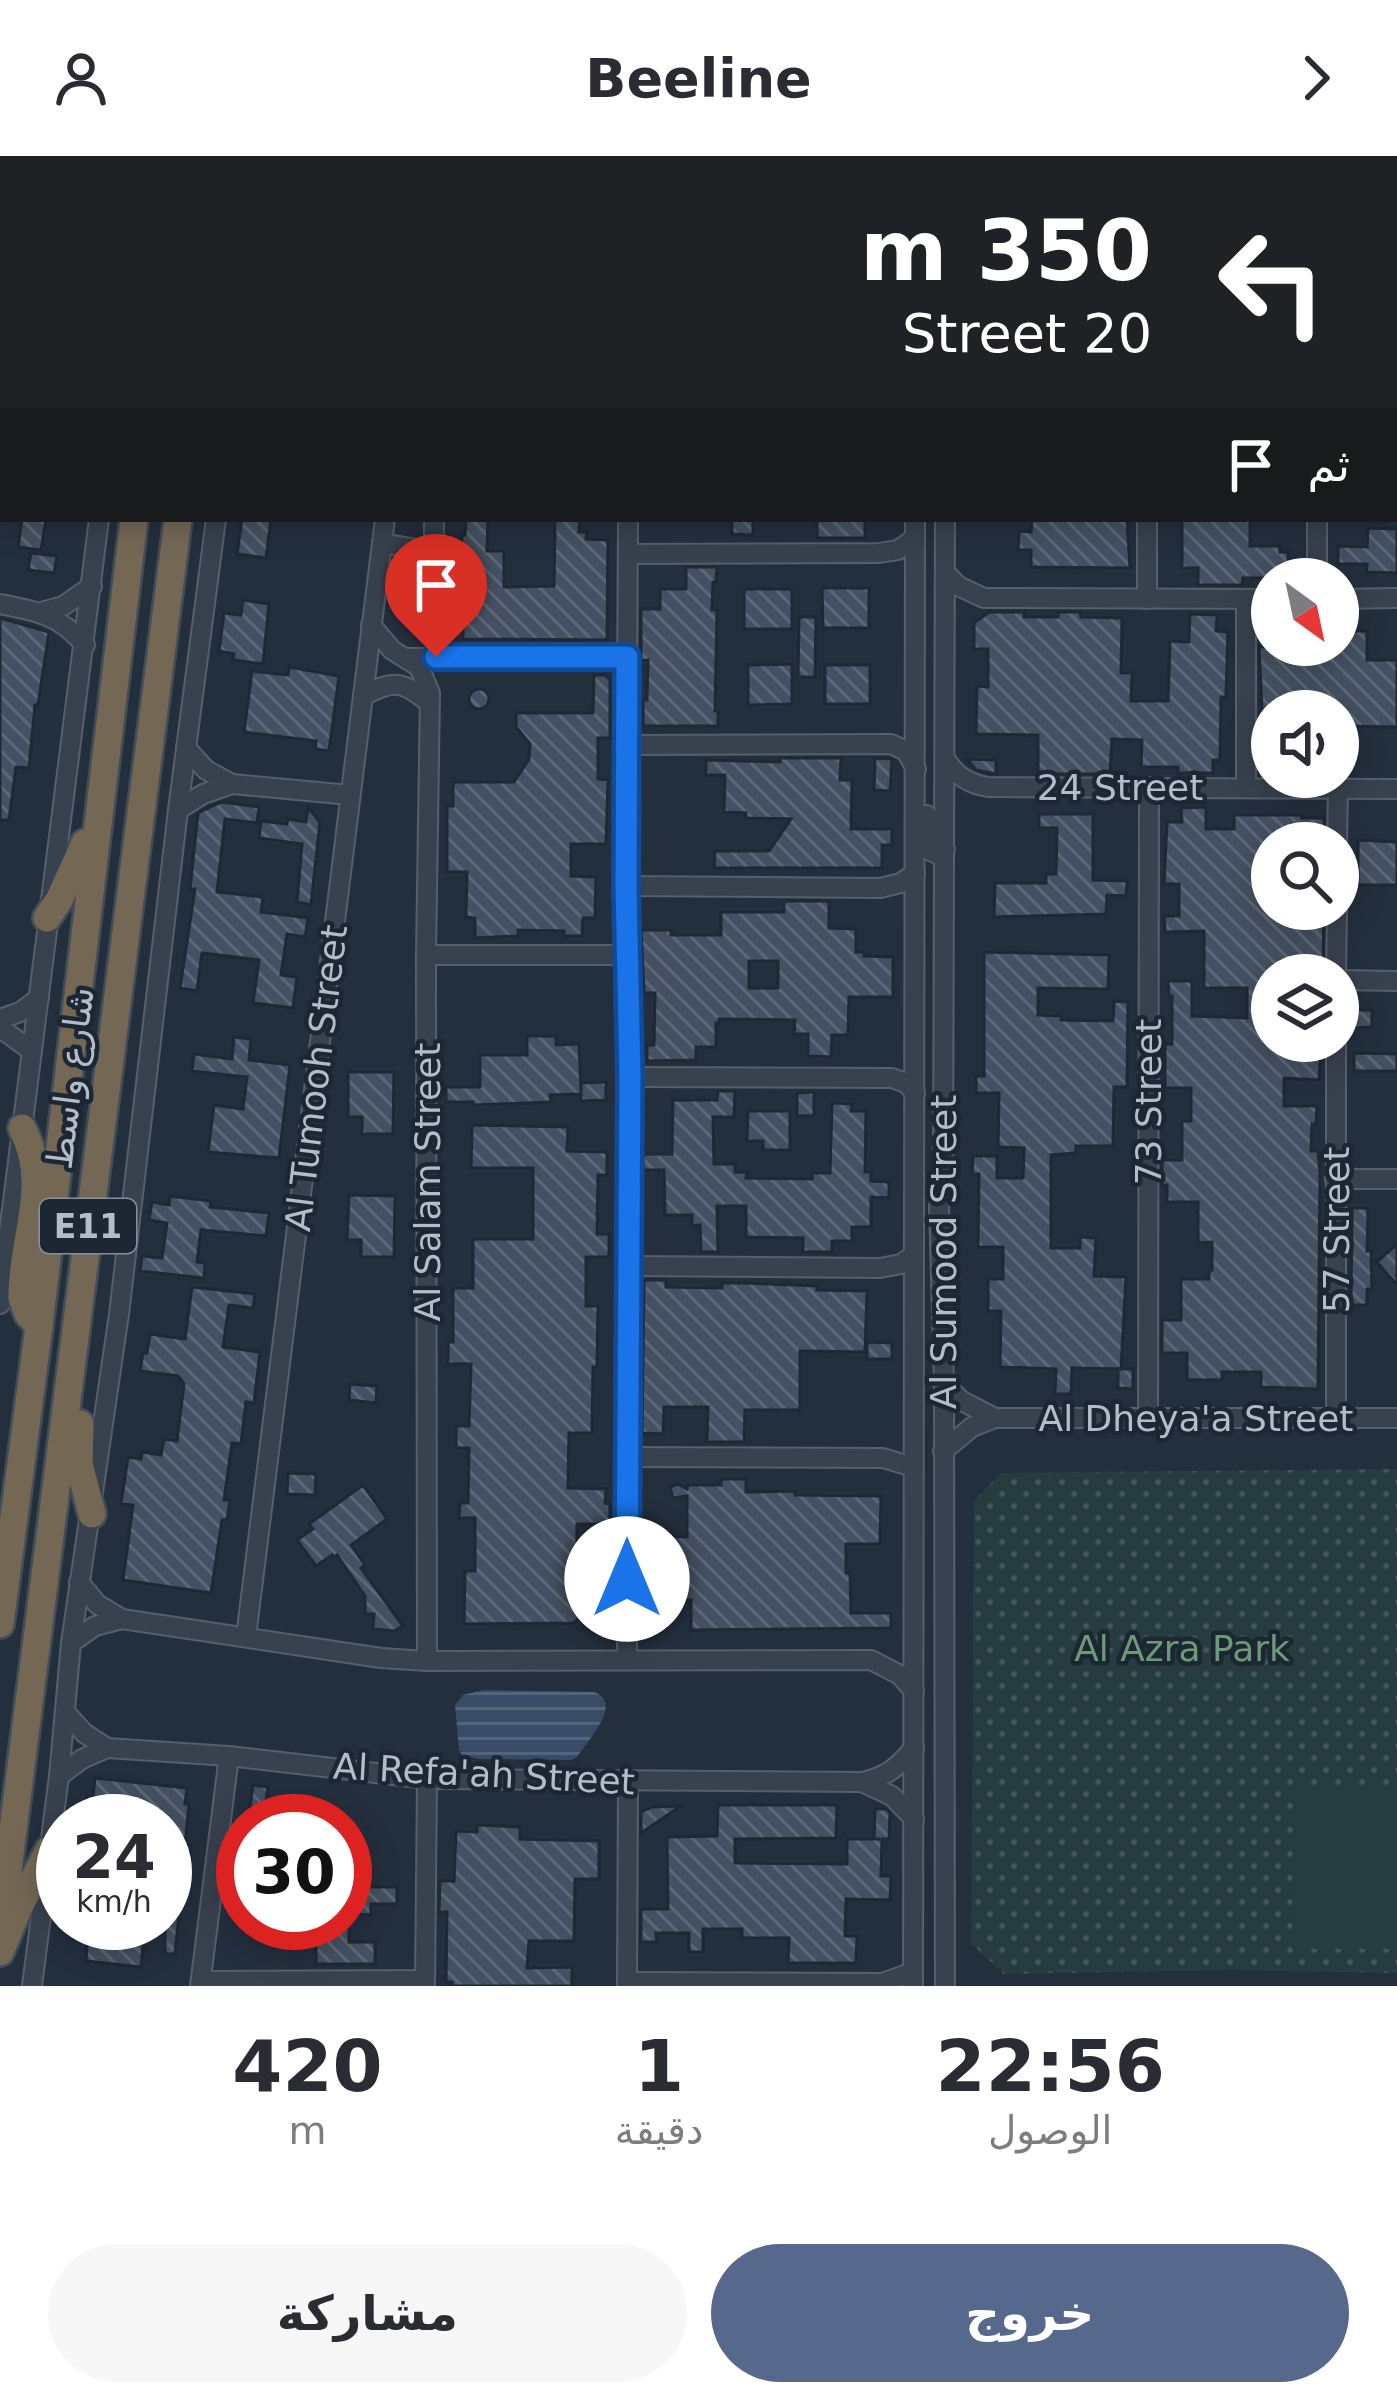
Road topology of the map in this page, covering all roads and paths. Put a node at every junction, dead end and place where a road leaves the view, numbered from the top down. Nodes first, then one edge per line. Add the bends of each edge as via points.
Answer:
1 (100, 522) edge
2 (134, 522) edge
3 (178, 522) edge
4 (216, 522) edge
5 (385, 522) edge
6 (434, 522) edge
7 (628, 522) edge
8 (945, 522) edge
9 (1147, 522) edge
10 (1317, 522) edge
11 (915, 528) edge
12 (382, 543) junction
13 (434, 552) junction
14 (628, 554) junction
15 (1317, 558) edge
16 (945, 572) junction
17 (92, 586) junction
18 (984, 598) junction
19 (1147, 598) junction
20 (1246, 598) junction
21 (1251, 598) edge
22 (1397, 598) edge
23 (1359, 599) edge
24 (0, 604) edge
25 (41, 612) junction
26 (945, 622) junction
27 (371, 625) junction
28 (434, 639) dead end
29 (85, 646) junction
30 (627, 657) junction
31 (406, 658) junction
32 (362, 696) junction
33 (429, 703) junction
34 (627, 745) junction
35 (186, 748) junction
36 (946, 760) junction
37 (916, 776) junction
38 (232, 784) junction
39 (988, 787) junction
40 (1149, 787) junction
41 (1246, 788) junction
42 (1251, 788) edge
43 (1359, 789) edge
44 (1397, 789) edge
45 (350, 795) junction
46 (945, 809) junction
47 (178, 810) junction
48 (97, 818) junction
49 (945, 849) junction
50 (915, 873) junction
51 (626, 886) junction
52 (47, 918) junction
53 (627, 955) junction
54 (426, 956) junction
55 (1359, 979) edge
56 (1397, 981) edge
57 (39, 998) junction
58 (0, 1024) edge
59 (32, 1051) junction
60 (1336, 1062) edge
61 (630, 1077) junction
62 (915, 1102) junction
63 (22, 1128) junction
64 (1335, 1179) junction
65 (1397, 1179) edge
66 (939, 1206) junction
67 (914, 1256) junction
68 (629, 1266) junction
69 (0, 1304) edge
70 (76, 1316) junction
71 (39, 1326) junction
72 (944, 1384) junction
73 (995, 1418) junction
74 (1148, 1418) junction
75 (1336, 1418) junction
76 (1397, 1418) edge
77 (943, 1451) junction
78 (627, 1457) junction
79 (913, 1467) junction
80 (92, 1514) junction
81 (80, 1582) junction
82 (122, 1619) junction
83 (0, 1624) edge
84 (914, 1633) junction
85 (246, 1637) junction
86 (71, 1642) junction
87 (627, 1660) junction
88 (871, 1660) junction
89 (427, 1661) junction
90 (914, 1691) junction
91 (66, 1713) junction
92 (914, 1747) junction
93 (107, 1748) junction
94 (229, 1756) junction
95 (59, 1775) junction
96 (427, 1779) junction
97 (628, 1782) junction
98 (862, 1782) junction
99 (56, 1794) edge
100 (914, 1819) junction
101 (36, 1874) edge
102 (0, 1933) edge
103 (36, 1950) edge
104 (0, 1952) edge
105 (913, 1979) edge
106 (425, 1983) edge
107 (200, 1984) edge
108 (627, 1984) edge
109 (32, 1986) edge
110 (945, 1986) edge

1 - 17 street
2 - 48 highway, شارع واسط / E11
3 - 70 highway, شارع واسط / E11
4 - 35 street
5 - 12 street, Al Tumooh Street
6 - 13 street
7 - 14 street
8 - 16 street, Al Sumood Street
9 - 19 street
10 - 15 street
11 - 14 street via 898,550 879,554
11 - 37 street, Al Sumood Street
12 - 13 street
12 - 27 street, Al Tumooh Street
13 - 28 street
14 - 30 street
16 - 18 street
16 - 26 street, Al Sumood Street
17 - 25 street
17 - 29 street
18 - 19 street
18 - 26 street
19 - 20 street
20 - 21 street
20 - 41 street
22 - 23 street
24 - 25 street
25 - 29 street
26 - 36 street, Al Sumood Street
27 - 31 street
27 - 32 street, Al Tumooh Street
29 - 52 street
30 - 31 street
30 - 34 street
31 - 33 street via 424,674
32 - 33 street via 395,683
32 - 45 street, Al Tumooh Street
33 - 54 street, Al Salam Street
34 - 37 street via 891,744 906,752
34 - 51 street
35 - 38 street
35 - 47 street
36 - 39 street, 24 Street via 959,776
36 - 46 street, Al Sumood Street
37 - 49 street via 930,850
37 - 50 street, Al Sumood Street
38 - 45 street
38 - 47 street
39 - 40 street, 24 Street
39 - 46 street, 24 Street
40 - 41 street, 24 Street
40 - 74 street, 73 Street
41 - 42 street, 24 Street
43 - 44 street, 24 Street
45 - 85 street, Al Tumooh Street
46 - 49 street, Al Sumood Street
47 - 80 street
48 - 52 highway
48 - 71 highway, شارع واسط / E11
49 - 66 street, Al Sumood Street
50 - 51 street via 880,888
50 - 62 street, Al Sumood Street
51 - 53 street
52 - 57 street
53 - 54 street
53 - 61 street
54 - 89 street, Al Salam Street
55 - 56 street
57 - 58 street
57 - 59 street
58 - 59 street
59 - 63 street
60 - 64 street, 57 Street
61 - 62 street via 892,1078
61 - 68 street
62 - 66 street via 938,1121
62 - 67 street, Al Sumood Street
63 - 69 street
63 - 71 highway via 37,1176 22,1298
64 - 65 street
64 - 75 street, 57 Street
66 - 72 street, Al Sumood Street
67 - 68 street via 880,1268
67 - 79 street, Al Sumood Street
68 - 78 street
70 - 80 highway via 88,1346 78,1452
70 - 102 highway, شارع واسط / E11
71 - 83 highway, شارع واسط / E11
72 - 73 street, Al Dheya'a Street
72 - 77 street, Al Sumood Street
73 - 74 street, Al Dheya'a Street
73 - 77 street, Al Dheya'a Street
74 - 75 street, Al Dheya'a Street
75 - 76 street, Al Dheya'a Street
77 - 110 street, Al Sumood Street
78 - 79 street via 883,1458
78 - 87 street
79 - 84 street, Al Sumood Street
80 - 81 street
81 - 82 street
81 - 86 street
82 - 85 street
82 - 86 street
84 - 88 street
84 - 90 street, Al Sumood Street
85 - 89 street
86 - 91 street
87 - 88 street
87 - 89 street
88 - 90 street
90 - 92 street, Al Sumood Street
91 - 93 street
91 - 95 street
92 - 98 street via 896,1768
92 - 100 street, Al Sumood Street
93 - 94 street, Al Refa'ah Street
93 - 95 street
94 - 96 street, Al Refa'ah Street
94 - 107 street
95 - 99 street
96 - 97 street, Al Refa'ah Street
96 - 106 street
97 - 98 street, Al Refa'ah Street
97 - 108 street
98 - 100 street
100 - 105 street, Al Sumood Street
101 - 104 highway
103 - 109 street
105 - 108 street
106 - 107 street

